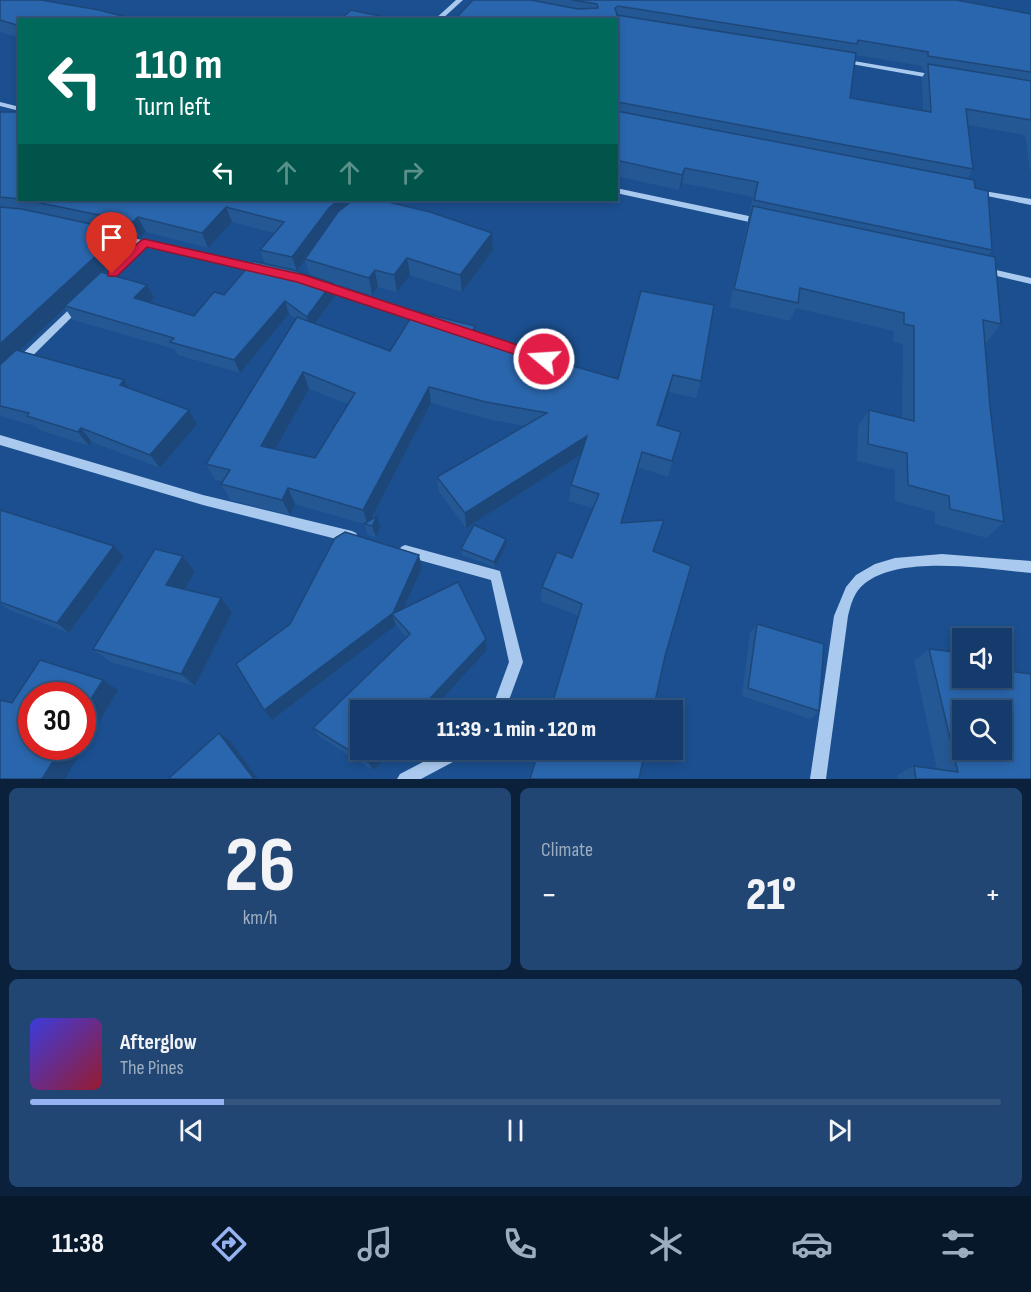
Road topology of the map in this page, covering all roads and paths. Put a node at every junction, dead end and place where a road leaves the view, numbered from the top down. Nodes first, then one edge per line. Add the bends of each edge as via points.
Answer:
1 (460, 0) edge
2 (439, 18) edge
3 (834, 60) edge
4 (949, 79) edge
5 (0, 104) edge
6 (18, 108) edge
7 (962, 188) edge
8 (618, 190) edge
9 (1031, 202) edge
10 (777, 225) edge
11 (100, 234) edge
12 (144, 243) junction
13 (972, 268) edge
14 (266, 271) edge
15 (1031, 281) edge
16 (311, 282) edge
17 (93, 292) edge
18 (85, 300) edge
19 (433, 322) edge
20 (0, 381) edge
21 (0, 440) edge
22 (361, 540) edge
23 (395, 549) edge
24 (1031, 567) edge
25 (502, 700) edge
26 (442, 760) edge
27 (405, 779) edge
28 (818, 779) edge

1 - 2 street
3 - 4 street
5 - 6 street
7 - 9 street
8 - 10 street
11 - 12 street
12 - 14 street
12 - 17 street
13 - 15 street
16 - 19 street
18 - 20 street
21 - 22 street via 203,500
23 - 25 street via 496,575 516,662
24 - 28 street via 940,560 905,562 883,567 860,579 846,599 841,615
26 - 27 street

